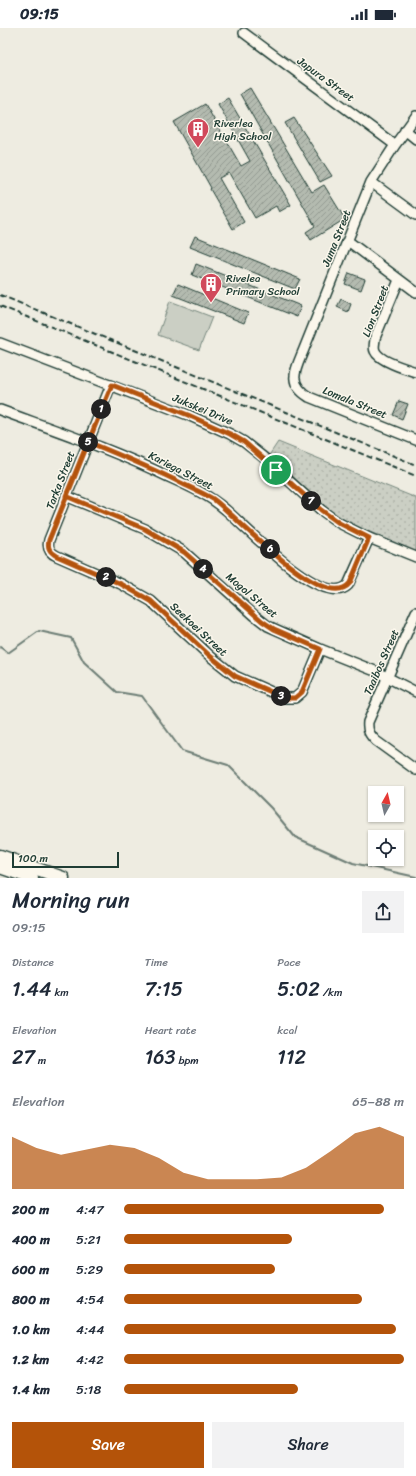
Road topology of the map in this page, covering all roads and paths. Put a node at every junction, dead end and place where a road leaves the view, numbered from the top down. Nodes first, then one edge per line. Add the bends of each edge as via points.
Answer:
1 (244, 33) dead end
2 (416, 116) edge
3 (405, 130) junction
4 (416, 139) edge
5 (395, 145) junction
6 (371, 182) junction
7 (416, 214) edge
8 (348, 241) junction
9 (400, 280) junction
10 (416, 292) edge
11 (0, 343) edge
12 (416, 372) edge
13 (294, 376) joint
14 (112, 385) junction
15 (0, 410) edge
16 (416, 440) edge
17 (88, 442) junction
18 (66, 496) junction
19 (369, 538) junction
20 (49, 540) joint
21 (416, 557) edge
22 (416, 612) edge
23 (414, 625) edge
24 (320, 649) junction
25 (388, 677) junction
26 (416, 692) edge
27 (416, 770) edge
28 (0, 856) edge
29 (0, 867) edge
30 (32, 878) edge
31 (63, 878) edge

1 - 5 street, Japura Street
2 - 3 street, Juma Street
3 - 4 street
3 - 5 street, Juma Street
5 - 6 street, Juma Street
6 - 7 street
6 - 8 street, Juma Street
8 - 9 street
8 - 13 street, Juma Street
9 - 10 street
9 - 12 street, Lion Street via 374,348 382,358
11 - 14 street, Jukskei Drive
13 - 16 street, Lomala Street via 297,388 309,397
14 - 17 street, Tarka Street
14 - 19 street, Jukskei Drive via 188,415 244,442 321,510 339,523
15 - 17 street, Kariega Street
17 - 18 street, Tarka Street
17 - 19 street, Kariega Street via 141,463 211,498 295,572 327,588 340,590 348,585
18 - 20 street, Tarka Street
18 - 24 street, Mogol Street via 145,529 184,552 262,621
19 - 21 street, Jukskei Drive
20 - 24 street, Seekoei Street via 50,550 57,556 121,584 151,601 235,676 285,698 295,698 302,692
22 - 23 street, Taaibos Street
23 - 25 street, Taaibos Street
24 - 25 street, Mogol Street
25 - 26 street, Mogol Street
25 - 27 street, Taaibos Street via 368,722 368,732
28 - 31 main road
29 - 30 main road

